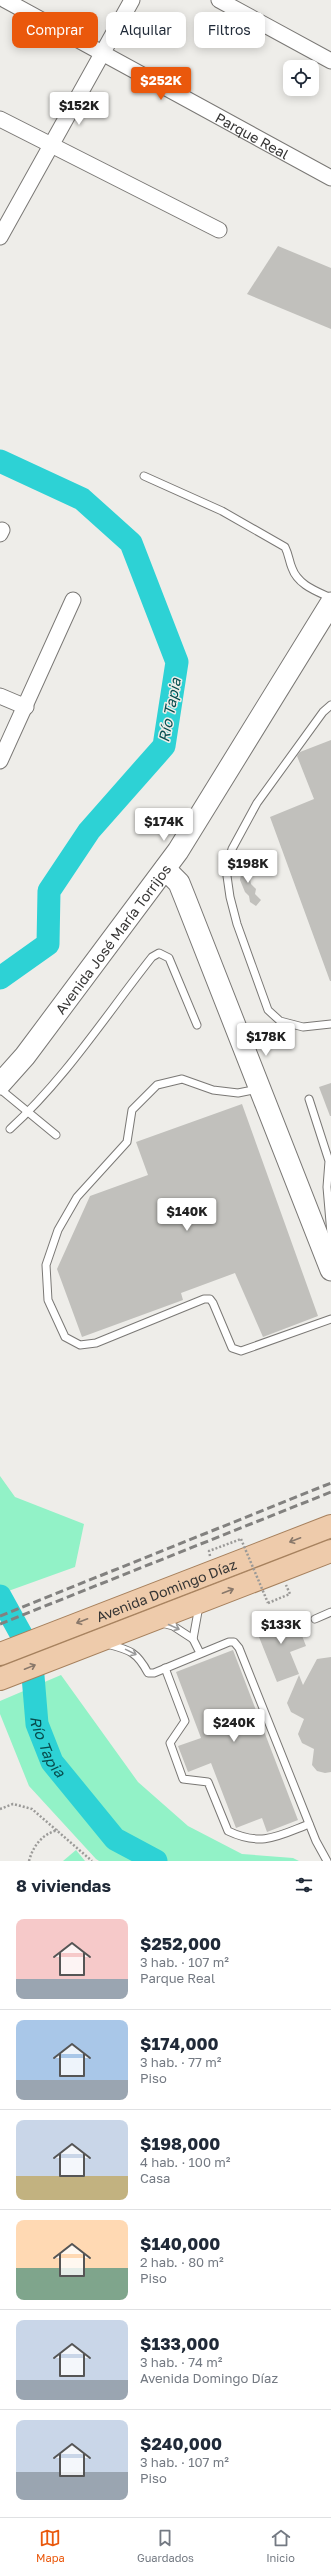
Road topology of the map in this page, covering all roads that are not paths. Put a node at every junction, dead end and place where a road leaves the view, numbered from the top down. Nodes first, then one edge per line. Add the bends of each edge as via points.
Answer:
1 (4, 0) edge
2 (132, 0) edge
3 (219, 0) edge
4 (104, 54) junction
5 (331, 61) edge
6 (0, 119) edge
7 (52, 146) junction
8 (331, 178) edge
9 (219, 230) dead end
10 (0, 237) edge
11 (144, 476) dead end
12 (331, 598) edge
13 (73, 600) dead end
14 (331, 603) edge
15 (0, 696) edge
16 (331, 705) edge
17 (26, 707) junction
18 (0, 761) edge
19 (165, 869) junction
20 (331, 1024) edge
21 (197, 1025) dead end
22 (0, 1084) edge
23 (260, 1088) junction
24 (0, 1089) edge
25 (309, 1099) dead end
26 (30, 1111) junction
27 (10, 1129) dead end
28 (56, 1135) dead end
29 (321, 1245) junction
30 (331, 1270) edge
31 (331, 1319) edge
32 (331, 1526) edge
33 (331, 1551) edge
34 (202, 1601) junction
35 (331, 1612) edge
36 (315, 1619) dead end
37 (152, 1620) junction
38 (194, 1639) junction
39 (94, 1641) junction
40 (200, 1653) junction
41 (0, 1654) edge
42 (165, 1668) junction
43 (0, 1679) edge
44 (309, 1824) junction
45 (327, 1861) edge

1 - 4 street, Parque Real
2 - 4 street
3 - 5 street
4 - 7 street
4 - 8 street, Parque Real
6 - 7 street
7 - 9 street
7 - 10 street
11 - 12 lane via 222,511 285,547 297,577
13 - 17 street
14 - 19 main road, Avenida José María Torrijos
15 - 17 street
16 - 20 lane via 323,712 257,803 232,849 226,870 237,924 268,1010 280,1021 302,1027
17 - 18 street
19 - 22 main road, Avenida José María Torrijos via 25,1056
19 - 23 main road via 179,883
21 - 26 lane via 169,958 159,953 152,957 81,1052
23 - 29 main road
23 - 31 lane via 231,1092 213,1090 182,1079 157,1085 132,1110 127,1142 77,1197 58,1230 46,1265 48,1300 64,1336 80,1345 96,1343 204,1299 210,1299 214,1303 232,1348 241,1351
24 - 26 lane
25 - 29 lane via 329,1160 327,1187 331,1234 329,1240
26 - 27 lane
26 - 28 lane
29 - 30 main road
32 -> 41 main road, Avenida Domingo Díaz
34 -> 33 main road, Avenida Domingo Díaz
34 - 37 main road, Avenida Domingo Díaz
34 - 38 lane via 196,1618
35 - 36 lane
37 -> 38 lane via 173,1626
37 - 39 main road, Avenida Domingo Díaz
38 - 40 lane
39 -> 42 lane via 129,1650 140,1657 148,1673
43 -> 39 main road, Avenida Domingo Díaz
40 - 42 lane
40 - 44 lane via 228,1642 234,1642 239,1648
42 - 44 lane via 185,1721 170,1743 183,1779 208,1782 228,1830 242,1837 269,1840
44 - 45 lane

